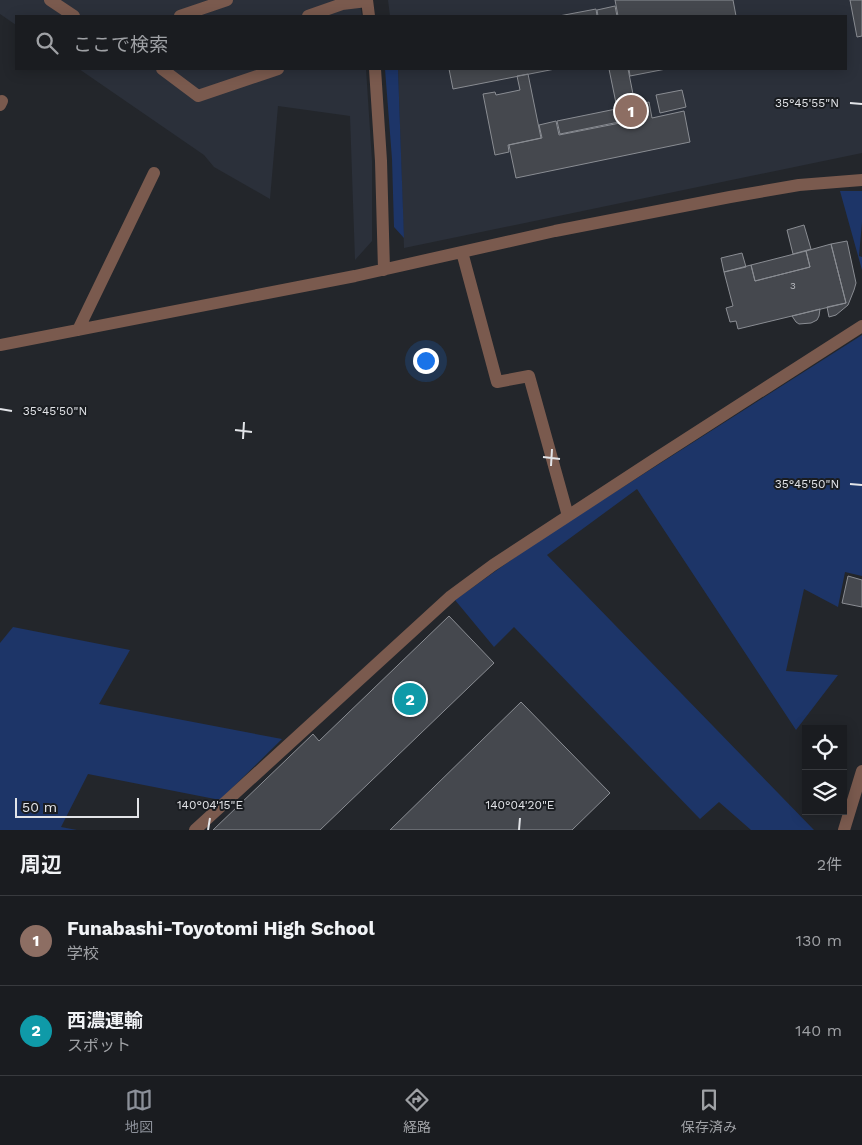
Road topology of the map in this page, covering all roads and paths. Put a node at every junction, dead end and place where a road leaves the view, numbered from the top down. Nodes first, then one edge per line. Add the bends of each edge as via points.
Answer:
1 (50, 0) edge
2 (227, 0) edge
3 (367, 0) edge
4 (342, 7) edge
5 (72, 15) edge
6 (183, 15) edge
7 (312, 15) edge
8 (369, 15) edge
9 (163, 70) edge
10 (275, 70) edge
11 (375, 70) edge
12 (154, 173) dead end
13 (862, 180) edge
14 (462, 252) junction
15 (384, 270) junction
16 (862, 326) edge
17 (78, 330) junction
18 (0, 345) edge
19 (568, 516) junction
20 (862, 771) edge
21 (195, 830) edge
22 (844, 830) edge

1 - 5 street
2 - 6 street
3 - 4 street
3 - 8 street
4 - 7 street
9 - 10 street via 198,96
11 - 15 street
12 - 17 street
13 - 14 street via 799,184
14 - 15 street
14 - 19 street via 497,382 529,376
15 - 17 street
16 - 19 street
17 - 18 street
19 - 21 street via 452,596
20 - 22 street

